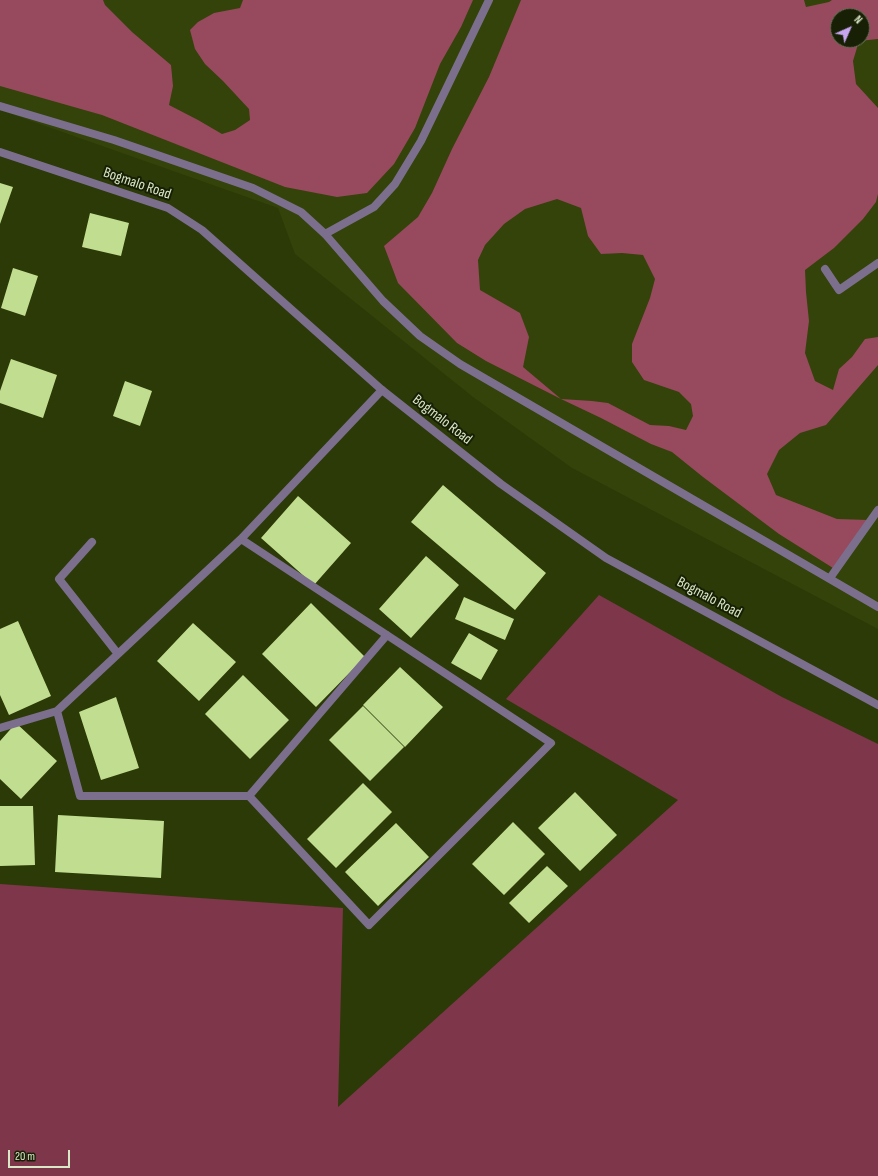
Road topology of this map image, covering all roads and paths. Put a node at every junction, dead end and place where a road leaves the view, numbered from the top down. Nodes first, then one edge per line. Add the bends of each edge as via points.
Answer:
1 (489, 0) edge
2 (0, 106) edge
3 (0, 152) edge
4 (325, 234) junction
5 (878, 264) edge
6 (825, 269) dead end
7 (382, 390) junction
8 (878, 510) edge
9 (242, 539) junction
10 (92, 542) dead end
11 (830, 578) junction
12 (878, 607) edge
13 (387, 635) junction
14 (118, 654) junction
15 (878, 705) edge
16 (57, 711) junction
17 (0, 728) edge
18 (249, 796) junction

1 - 4 street via 421,141 396,184 374,207
2 - 4 street via 114,140 252,188 301,212
3 - 7 street, Bogmalo Road via 168,208 202,230
4 - 11 street via 383,301 420,336 460,364
5 - 6 street via 839,290
7 - 9 street
7 - 15 street, Bogmalo Road via 500,484 606,558
8 - 11 street
9 - 13 street
9 - 14 street
10 - 14 street via 59,579
11 - 12 street
13 - 18 street
13 - 18 street via 551,743 369,925
14 - 16 street
16 - 17 street
16 - 18 street via 80,796

